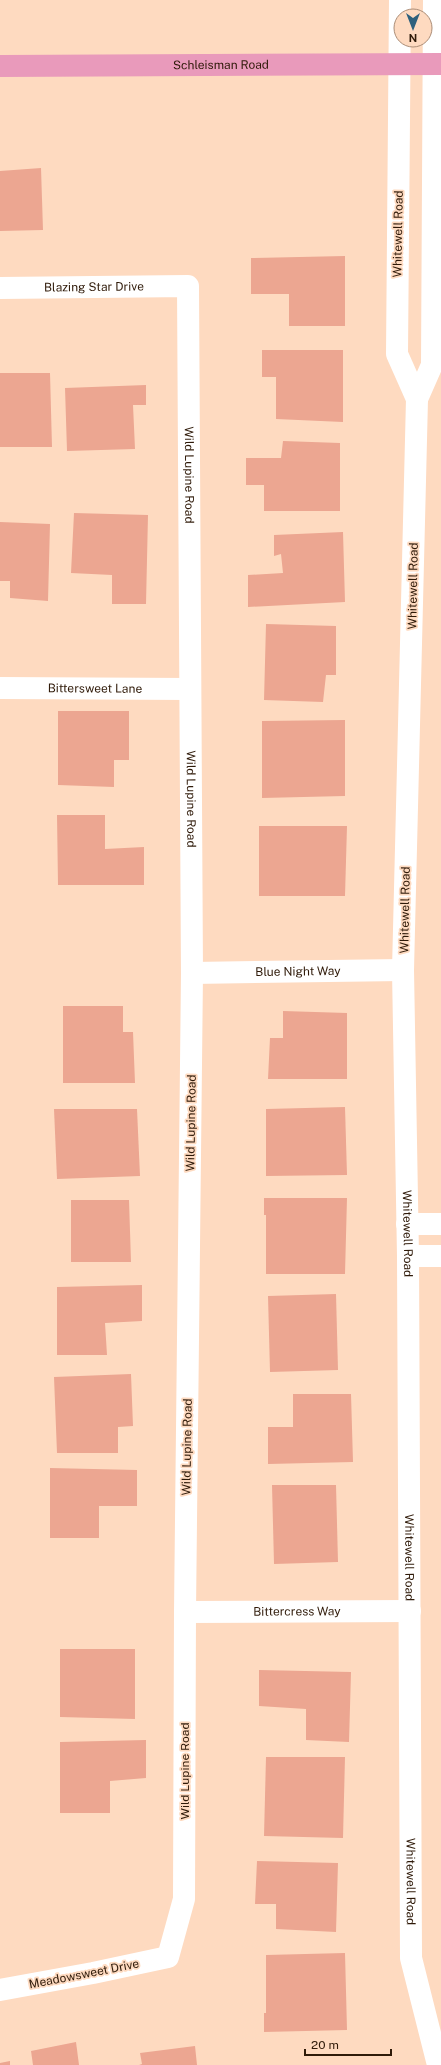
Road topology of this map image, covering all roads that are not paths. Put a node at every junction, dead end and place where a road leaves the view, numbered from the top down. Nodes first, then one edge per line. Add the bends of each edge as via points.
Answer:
1 (400, 0) edge
2 (434, 0) edge
3 (437, 64) edge
4 (400, 65) junction
5 (0, 66) edge
6 (188, 286) joint
7 (0, 288) edge
8 (417, 399) junction
9 (0, 688) edge
10 (190, 689) junction
11 (403, 970) junction
12 (192, 973) junction
13 (407, 1224) junction
14 (441, 1224) edge
15 (408, 1256) junction
16 (441, 1256) edge
17 (410, 1611) junction
18 (185, 1612) junction
19 (168, 1957) joint
20 (0, 1990) edge
21 (438, 2065) edge

1 - 4 street, Whitewell Road
2 - 3 street, Whitewell Road
3 - 4 main road, Schleisman Road
3 - 8 street, Whitewell Road via 432,365
4 - 5 main road, Schleisman Road
4 - 8 street, Whitewell Road via 397,354
6 - 7 street, Blazing Star Drive
6 - 10 street, Wild Lupine Road
8 - 11 street, Whitewell Road
9 - 10 street, Bittersweet Lane
10 - 12 street, Wild Lupine Road
11 - 12 street, Blue Night Way
11 - 13 street, Whitewell Road
12 - 18 street, Wild Lupine Road
13 - 14 street
13 - 15 street, Whitewell Road
15 - 16 street
15 - 17 street, Whitewell Road
17 - 18 street, Bittercress Way
17 - 21 street, Whitewell Road via 411,1958
18 - 19 street, Wild Lupine Road via 184,1899
19 - 20 street, Meadowsweet Drive

